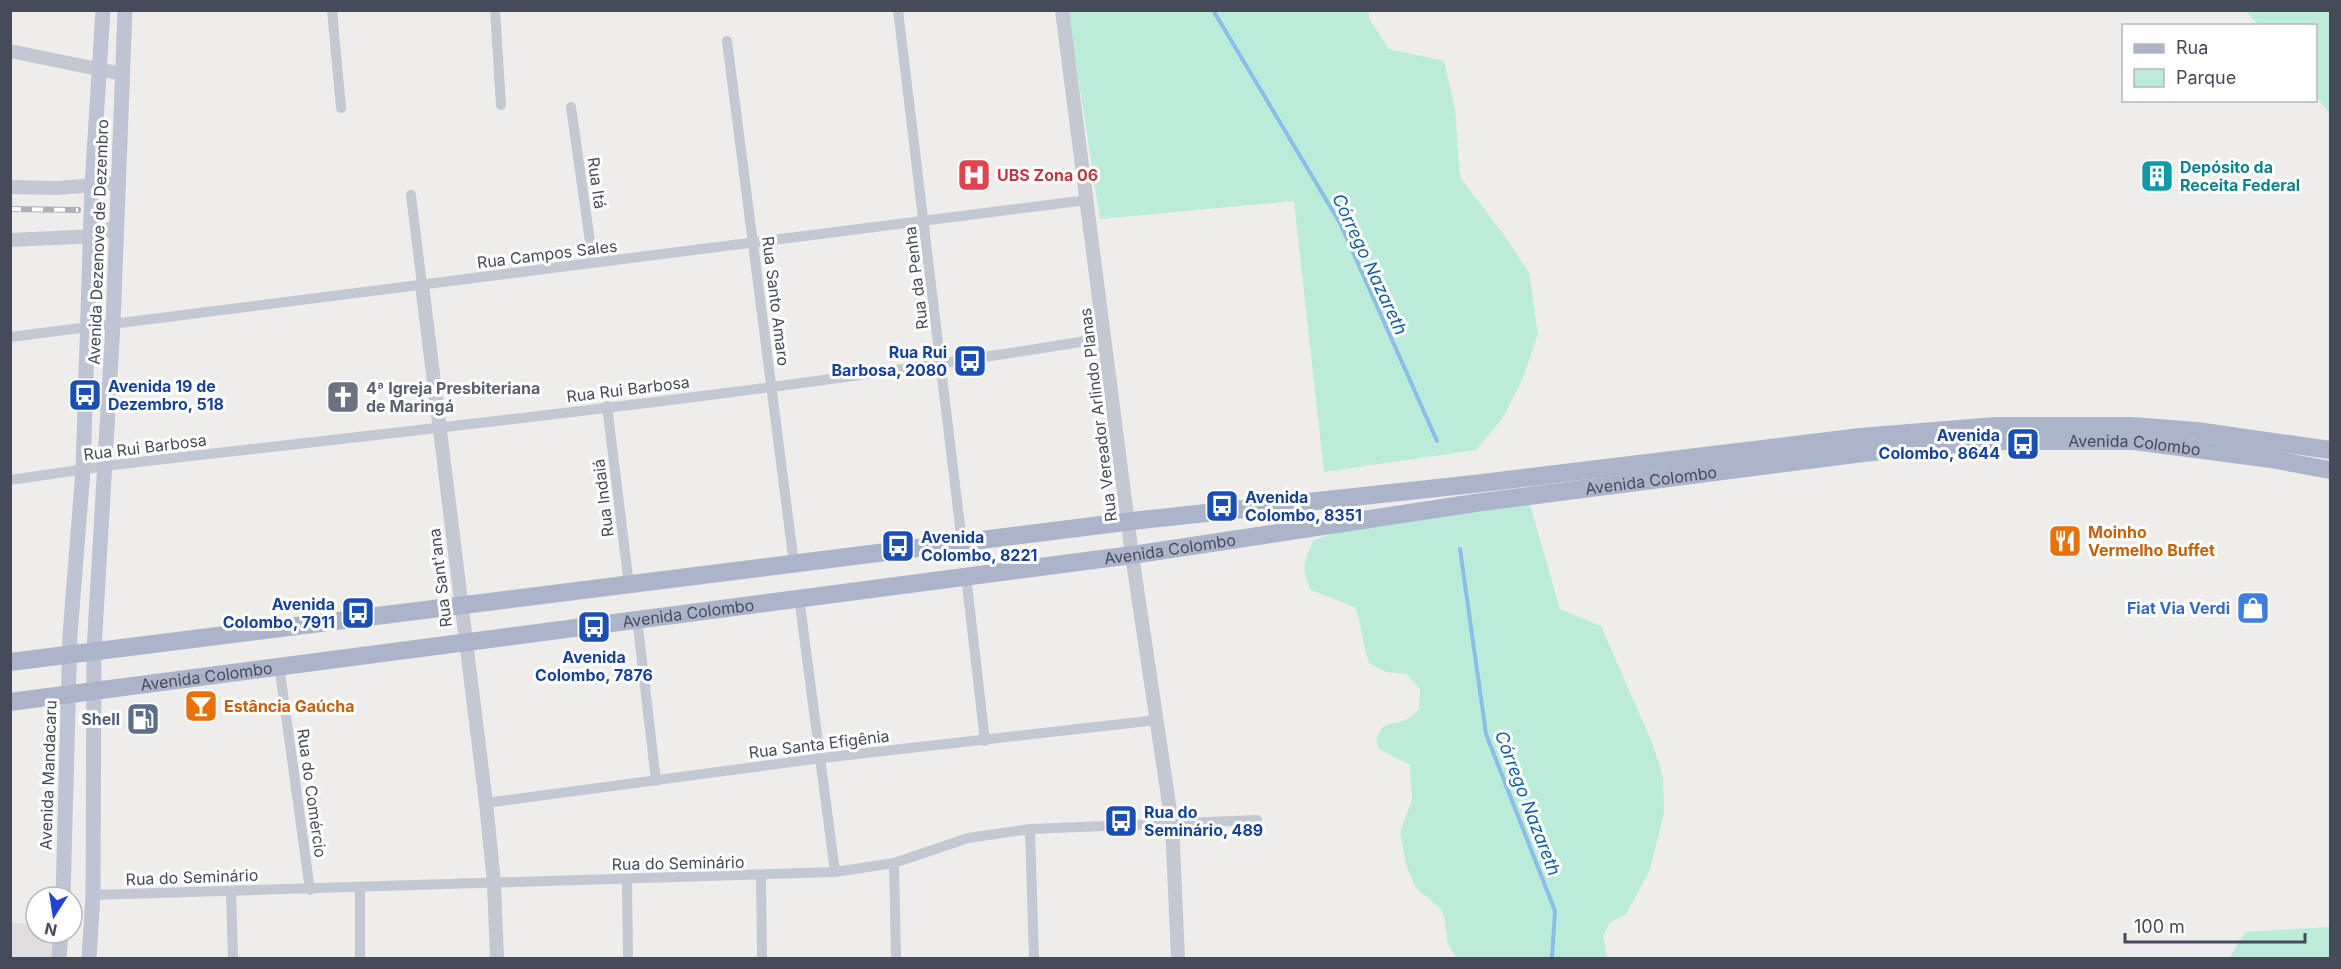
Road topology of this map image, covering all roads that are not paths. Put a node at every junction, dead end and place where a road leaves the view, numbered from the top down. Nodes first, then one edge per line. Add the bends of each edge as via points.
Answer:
1 (103, 10) edge
2 (125, 10) edge
3 (332, 10) edge
4 (495, 10) edge
5 (897, 10) edge
6 (1062, 10) edge
7 (728, 41) dead end
8 (10, 51) edge
9 (100, 70) junction
10 (122, 74) junction
11 (501, 105) dead end
12 (571, 107) dead end
13 (341, 108) dead end
14 (119, 183) junction
15 (92, 186) junction
16 (10, 187) edge
17 (411, 195) dead end
18 (1087, 200) junction
19 (925, 221) junction
20 (117, 225) junction
21 (90, 237) junction
22 (10, 240) edge
23 (753, 243) junction
24 (593, 263) junction
25 (422, 285) junction
26 (113, 324) junction
27 (89, 327) junction
28 (10, 337) edge
29 (1105, 338) junction
30 (941, 364) junction
31 (772, 386) junction
32 (607, 406) junction
33 (439, 428) junction
34 (2331, 450) edge
35 (105, 467) junction
36 (84, 470) junction
37 (2331, 470) edge
38 (10, 480) edge
39 (1128, 522) junction
40 (962, 543) junction
41 (880, 554) junction
42 (1132, 555) junction
43 (794, 564) junction
44 (966, 576) junction
45 (629, 585) junction
46 (884, 586) junction
47 (799, 597) junction
48 (460, 607) junction
49 (637, 618) junction
50 (464, 640) junction
51 (94, 650) junction
52 (70, 654) junction
53 (10, 662) edge
54 (279, 665) junction
55 (94, 690) junction
56 (69, 693) junction
57 (10, 702) edge
58 (1157, 720) junction
59 (985, 741) junction
60 (822, 758) junction
61 (656, 781) junction
62 (66, 792) junction
63 (94, 794) junction
64 (486, 803) junction
65 (1257, 820) dead end
66 (1172, 824) junction
67 (1030, 829) junction
68 (894, 863) junction
69 (835, 872) junction
70 (761, 876) junction
71 (627, 879) junction
72 (494, 883) junction
73 (63, 885) edge
74 (360, 887) junction
75 (310, 890) junction
76 (231, 891) junction
77 (93, 895) junction
78 (89, 958) edge
79 (233, 958) edge
80 (360, 958) edge
81 (497, 958) edge
82 (628, 958) edge
83 (762, 958) edge
84 (896, 958) edge
85 (1034, 958) edge
86 (1178, 958) edge

1 - 9 main road, Avenida Dezenove de Dezembro
2 - 10 main road, Avenida Dezenove de Dezembro
3 - 13 street
4 - 11 street
5 - 19 street, Rua da Penha
6 - 18 street, Rua Vereador Arlindo Planas
7 - 23 street, Rua Santo Amaro
8 - 9 street
9 - 10 street
9 - 15 main road, Avenida Dezenove de Dezembro
10 - 14 main road, Avenida Dezenove de Dezembro
12 - 24 street, Rua Itá
14 - 15 street
14 - 20 main road, Avenida Dezenove de Dezembro
15 - 16 street
15 - 21 main road, Avenida Dezenove de Dezembro
17 - 25 street, Rua Sant'ana
18 - 19 street, Rua Campos Sales
18 - 29 street, Rua Vereador Arlindo Planas
19 - 23 street, Rua Campos Sales
19 - 30 street, Rua da Penha
20 - 21 street
20 - 26 main road, Avenida Dezenove de Dezembro
21 - 22 street
21 - 27 main road, Avenida Dezenove de Dezembro
23 - 24 street, Rua Campos Sales
23 - 31 street, Rua Santo Amaro
24 - 25 street, Rua Campos Sales
25 - 26 street, Rua Campos Sales
25 - 33 street, Rua Sant'ana
26 - 27 street, Rua Campos Sales
26 - 35 main road, Avenida Dezenove de Dezembro
27 - 28 street, Rua Campos Sales
27 - 36 main road, Avenida Dezenove de Dezembro
29 - 30 street, Rua Rui Barbosa
29 - 39 street, Rua Vereador Arlindo Planas
30 - 31 street, Rua Rui Barbosa
30 - 40 street, Rua da Penha
31 - 32 street, Rua Rui Barbosa
31 - 43 street, Rua Santo Amaro
32 - 33 street, Rua Rui Barbosa
32 - 45 street, Rua Indaiá
33 - 35 street, Rua Rui Barbosa
33 - 48 street, Rua Sant'ana
34 - 39 main road, Avenida Colombo via 2228,434 2132,426 1996,426 1860,437
35 - 36 street, Rua Rui Barbosa
35 - 51 main road, Avenida Dezenove de Dezembro
36 - 38 street, Rua Rui Barbosa
36 - 52 main road, Avenida Dezenove de Dezembro
37 - 42 main road, Avenida Colombo via 2134,441 1989,441 1863,453 1475,503
39 - 40 main road, Avenida Colombo
39 - 42 street, Rua Vereador Arlindo Planas
40 - 41 main road, Avenida Colombo
41 - 43 main road, Avenida Colombo
41 - 46 main road
42 - 44 main road, Avenida Colombo
42 - 58 street, Rua Vereador Arlindo Planas
43 - 45 main road, Avenida Colombo
44 - 46 main road, Avenida Colombo
44 - 59 street
45 - 48 main road, Avenida Colombo
46 - 47 main road, Avenida Colombo
47 - 49 main road, Avenida Colombo
47 - 60 street
48 - 50 street, Rua Sant'ana
48 - 51 main road, Avenida Colombo
49 - 50 main road, Avenida Colombo
49 - 61 street
50 - 54 main road, Avenida Colombo
50 - 64 street, Rua Sant'ana
51 - 52 main road, Avenida Colombo
51 - 55 main road, Avenida Dezenove de Dezembro
52 - 53 main road, Avenida Colombo
52 - 56 main road, Avenida Mandacaru
54 - 55 main road, Avenida Colombo
54 - 75 street, Rua do Comércio
55 - 56 main road, Avenida Colombo
55 - 63 main road
56 - 57 main road, Avenida Colombo
56 - 62 main road, Avenida Mandacaru
58 - 59 street, Rua Santa Efigênia
58 - 66 street, Rua Vereador Arlindo Planas
59 - 60 street, Rua Santa Efigênia
60 - 61 street, Rua Santa Efigênia
60 - 69 street
61 - 64 street, Rua Santa Efigênia
62 - 63 main road
62 - 73 main road, Avenida Mandacaru
63 - 77 main road
64 - 72 street, Rua Sant'ana
65 - 66 street, Rua do Seminário
66 - 67 street, Rua do Seminário
66 - 86 street, Rua Vereador Arlindo Planas
67 - 68 street, Rua do Seminário via 968,838
67 - 85 street
68 - 69 street, Rua do Seminário
68 - 84 street
69 - 70 street, Rua do Seminário
70 - 71 street, Rua do Seminário
70 - 83 street
71 - 72 street, Rua do Seminário
71 - 82 street
72 - 74 street, Rua do Seminário
72 - 81 street, Rua Sant'ana
74 - 75 street, Rua do Seminário
74 - 80 street
75 - 76 street, Rua do Seminário
76 - 77 street, Rua do Seminário
76 - 79 street
77 - 78 main road

